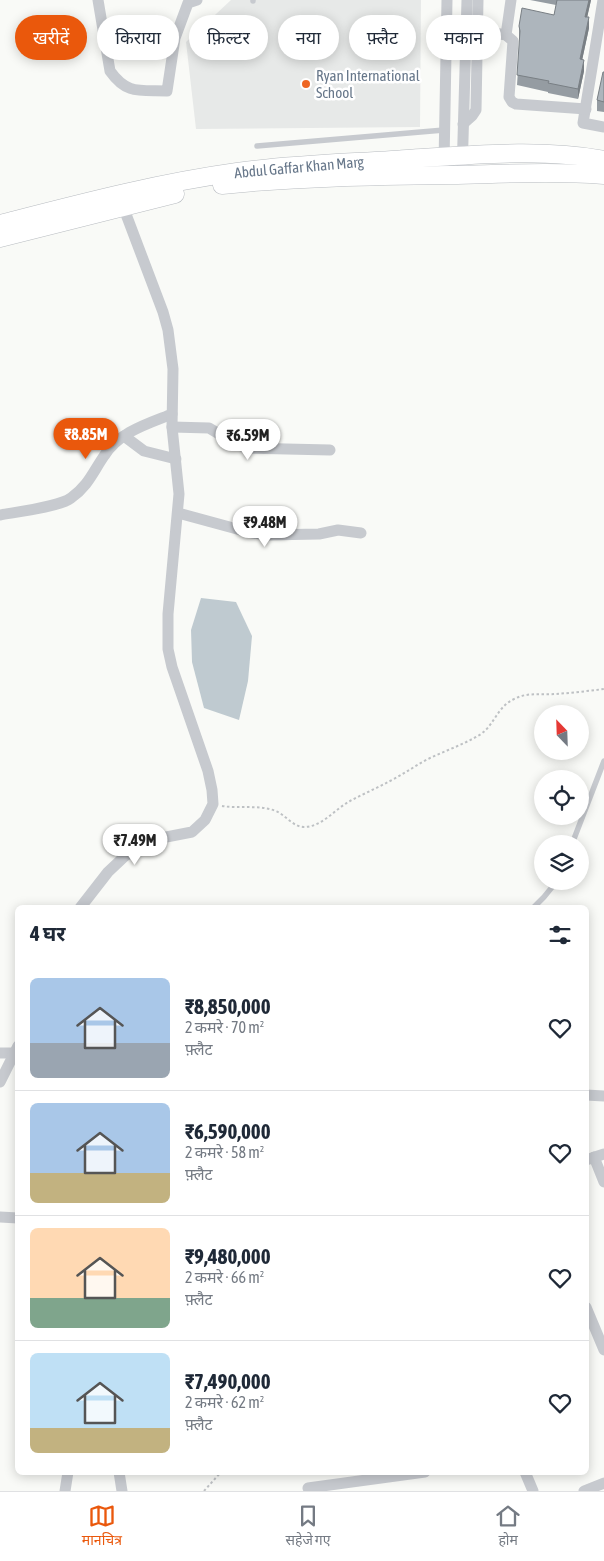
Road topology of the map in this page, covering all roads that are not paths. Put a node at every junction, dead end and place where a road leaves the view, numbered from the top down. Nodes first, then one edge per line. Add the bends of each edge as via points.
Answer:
1 (98, 0) edge
2 (197, 0) edge
3 (447, 0) edge
4 (467, 0) edge
5 (478, 0) edge
6 (511, 0) edge
7 (602, 0) edge
8 (478, 15) edge
9 (602, 17) edge
10 (501, 34) edge
11 (506, 35) junction
12 (477, 60) edge
13 (586, 109) junction
14 (463, 124) junction
15 (604, 127) edge
16 (444, 130) junction
17 (258, 146) dead end
18 (462, 156) junction
19 (604, 160) edge
20 (450, 169) junction
21 (604, 175) edge
22 (121, 201) junction
23 (0, 224) edge
24 (0, 238) edge
25 (172, 414) junction
26 (172, 427) junction
27 (124, 436) junction
28 (330, 450) dead end
29 (176, 458) junction
30 (178, 513) junction
31 (0, 515) edge
32 (361, 533) dead end
33 (604, 761) edge
34 (575, 835) edge
35 (550, 890) edge
36 (82, 905) edge
37 (535, 905) edge
38 (15, 1049) edge
39 (15, 1051) edge
40 (0, 1053) edge
41 (0, 1082) edge
42 (589, 1095) edge
43 (604, 1096) edge
44 (595, 1157) edge
45 (604, 1182) edge
46 (0, 1217) edge
47 (15, 1218) edge
48 (589, 1313) edge
49 (604, 1350) edge
50 (68, 1475) edge
51 (119, 1475) edge
52 (401, 1475) edge
53 (526, 1475) edge
54 (604, 1483) edge
55 (308, 1488) dead end
56 (65, 1491) edge
57 (122, 1491) edge
58 (533, 1491) edge
59 (584, 1491) edge

1 - 2 street via 110,71 117,81 131,90 167,91 175,38 188,3
3 - 16 street
4 - 14 street
5 - 8 street
6 - 11 street
7 - 9 street
9 - 13 street
10 - 11 street
11 - 13 street via 513,45 509,97 512,102
12 - 14 street via 476,110
13 - 15 street via 583,123
14 - 18 street
16 - 17 lane
16 - 20 street
18 - 19 main road, Abdul Gaffar Khan Marg via 563,154
18 - 20 main road, Abdul Gaffar Khan Marg
20 - 21 main road, Abdul Gaffar Khan Marg
20 - 22 main road, Abdul Gaffar Khan Marg via 239,184
22 - 23 main road, Abdul Gaffar Khan Marg
22 - 24 main road, Abdul Gaffar Khan Marg
22 - 25 street via 168,330
25 - 26 street
25 - 27 street
26 - 28 street via 209,428 248,448
26 - 29 street
27 - 29 street via 144,451
27 - 31 street via 104,454 89,482 70,500
29 - 30 street
30 - 32 street via 266,535 319,534 338,530
30 - 36 street via 168,614 168,649 208,771 213,804 205,820 192,832 156,840 125,856
33 - 34 lane
35 - 37 lane
38 - 40 street
39 - 41 street
42 - 43 street
44 - 45 street
46 - 47 street
48 - 49 street
50 - 56 street
51 - 57 street
52 - 55 street
53 - 58 street
54 - 59 street

